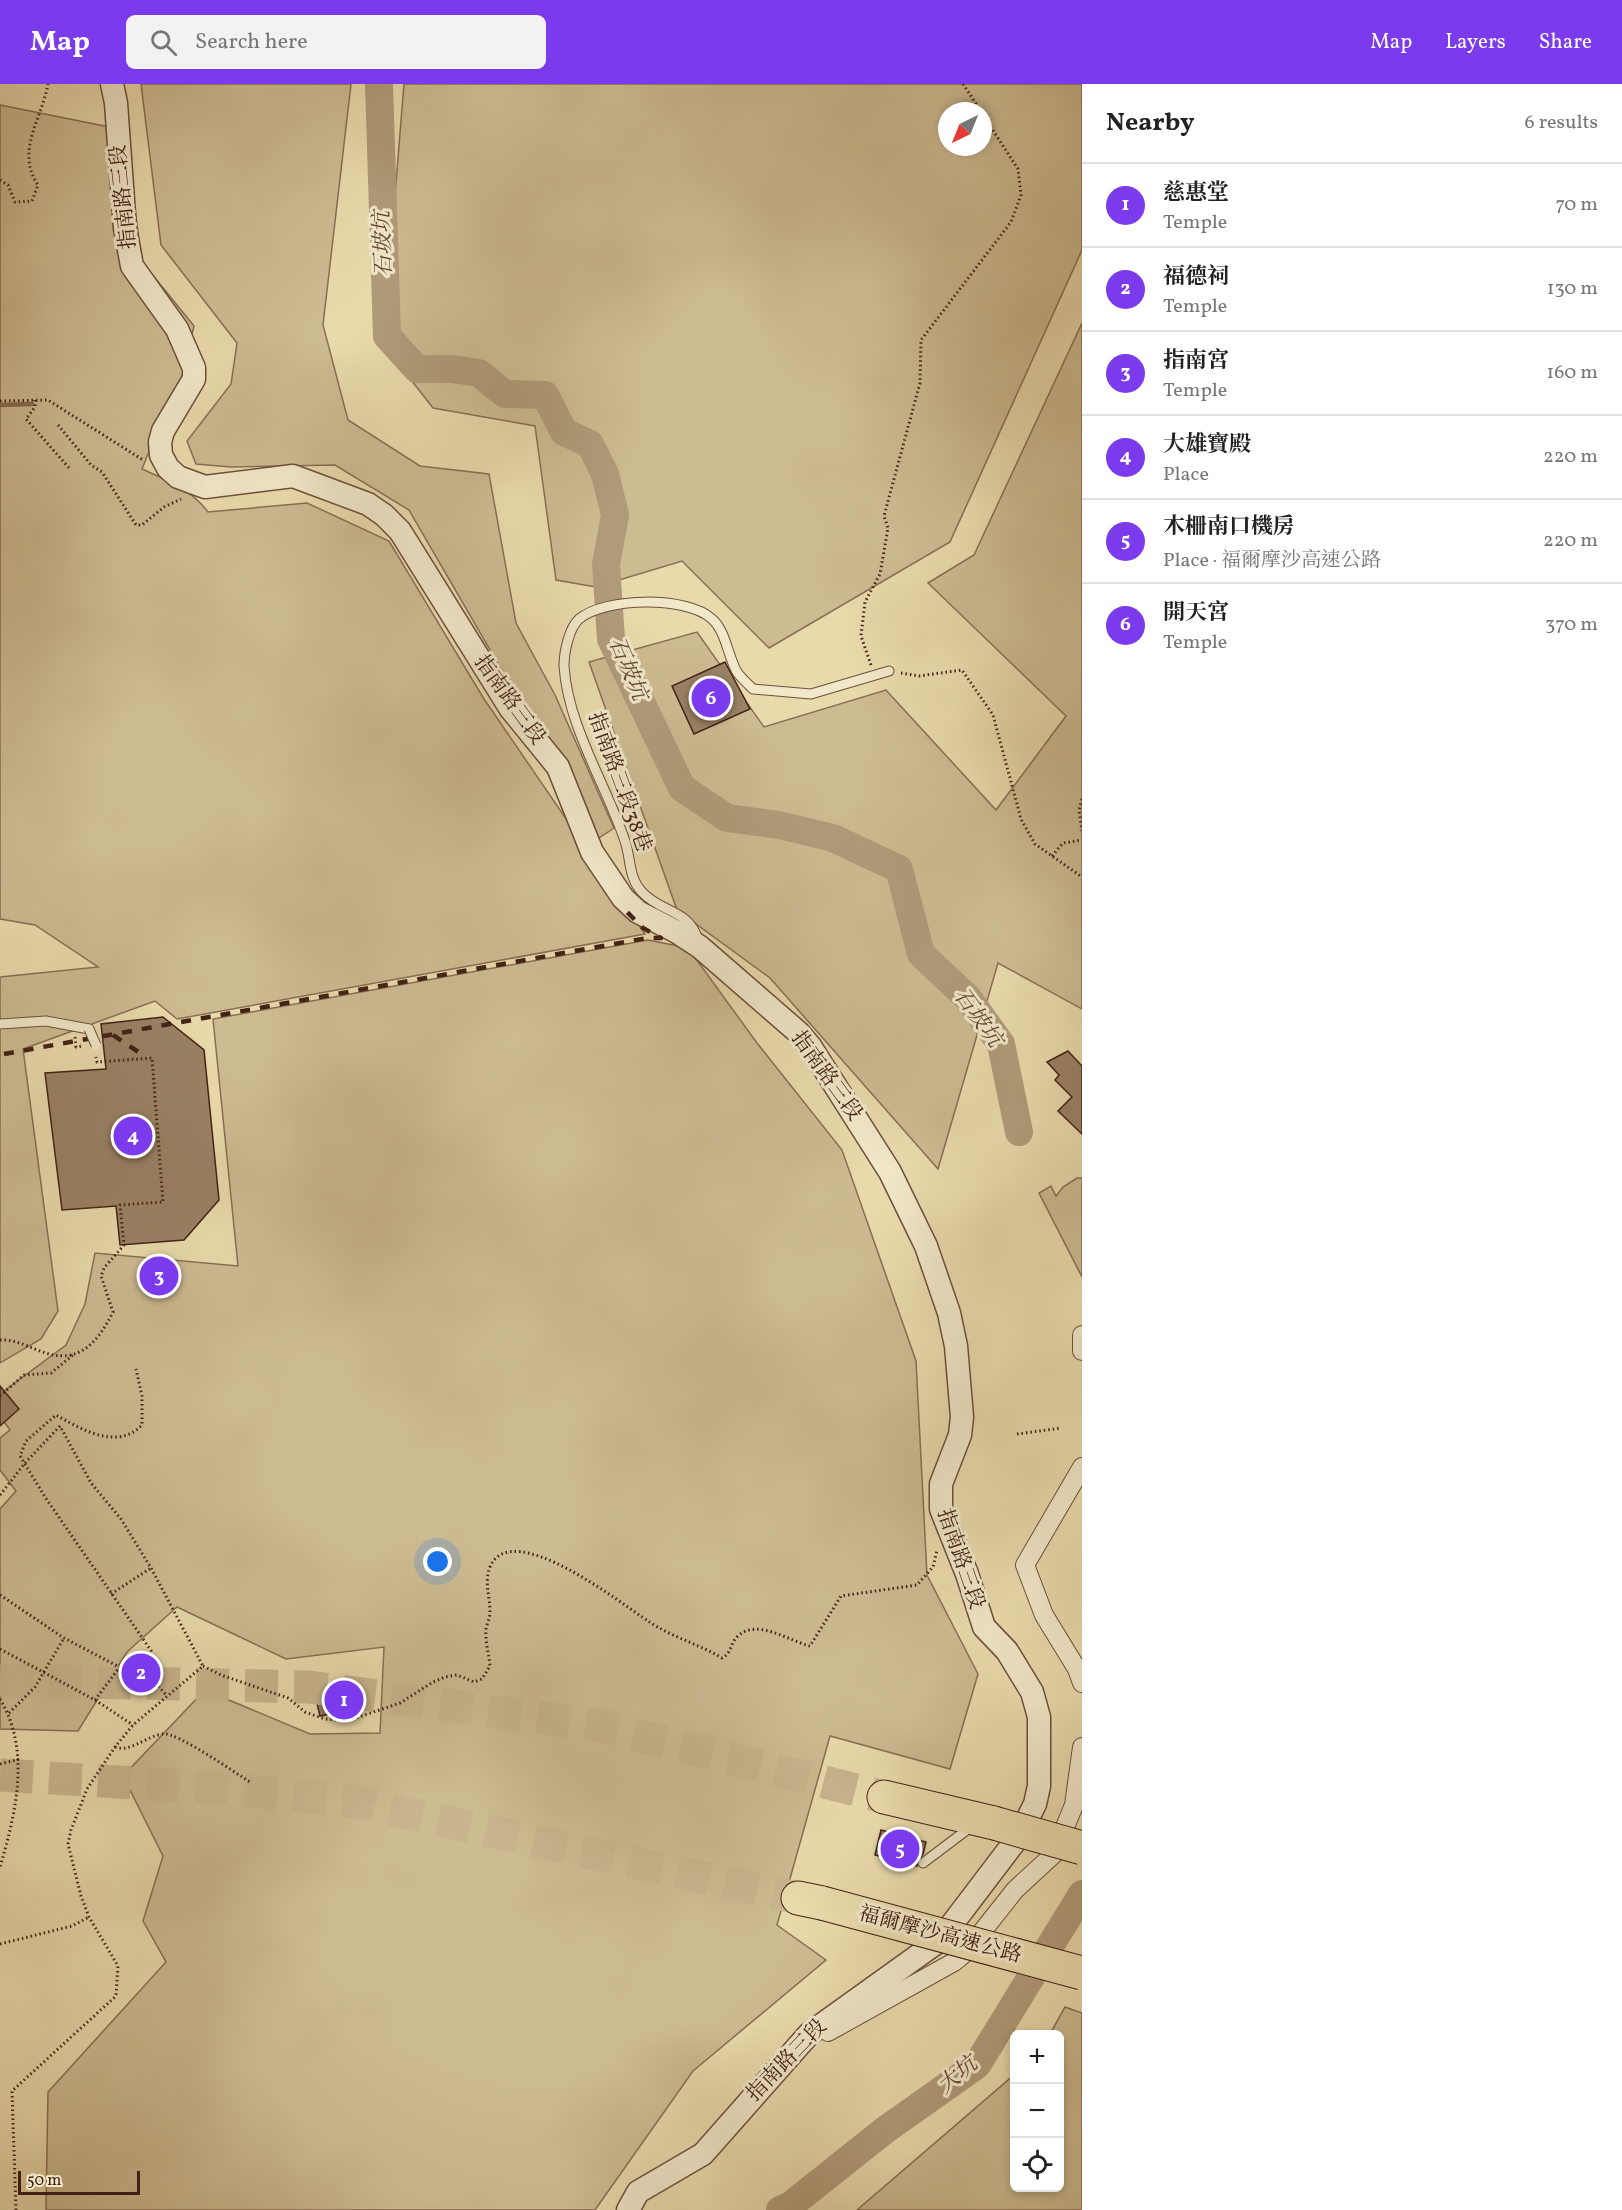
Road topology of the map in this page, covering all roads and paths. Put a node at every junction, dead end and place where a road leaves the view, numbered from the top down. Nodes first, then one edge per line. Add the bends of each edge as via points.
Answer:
1 (48, 84) edge
2 (112, 84) edge
3 (963, 84) edge
4 (975, 102) edge
5 (992, 129) edge
6 (0, 180) edge
7 (35, 400) junction
8 (0, 401) edge
9 (58, 425) dead end
10 (168, 468) junction
11 (70, 469) dead end
12 (190, 483) junction
13 (889, 671) joint
14 (874, 676) junction
15 (1082, 799) edge
16 (1082, 831) edge
17 (1082, 840) edge
18 (1052, 856) junction
19 (1082, 877) edge
20 (700, 947) junction
21 (0, 1024) edge
22 (74, 1026) junction
23 (96, 1046) junction
24 (1082, 1335) edge
25 (0, 1340) edge
26 (1082, 1351) edge
27 (74, 1355) junction
28 (136, 1369) dead end
29 (0, 1396) edge
30 (1061, 1428) dead end
31 (1017, 1434) dead end
32 (25, 1463) junction
33 (1082, 1467) edge
34 (0, 1495) edge
35 (938, 1545) dead end
36 (151, 1569) junction
37 (111, 1594) junction
38 (0, 1595) edge
39 (64, 1638) junction
40 (0, 1649) edge
41 (203, 1666) junction
42 (120, 1667) junction
43 (128, 1671) junction
44 (44, 1674) junction
45 (1082, 1683) edge
46 (167, 1696) junction
47 (0, 1699) edge
48 (95, 1700) junction
49 (9, 1713) junction
50 (133, 1725) junction
51 (115, 1747) junction
52 (1082, 1747) edge
53 (20, 1759) junction
54 (0, 1764) edge
55 (250, 1782) dead end
56 (884, 1797) tunnel mouth
57 (988, 1821) junction
58 (1082, 1848) edge
59 (923, 1863) dead end
60 (0, 1867) edge
61 (810, 1900) tunnel mouth
62 (89, 1917) junction
63 (0, 1944) edge
64 (1082, 1973) edge
65 (786, 2057) junction
66 (16, 2210) edge
67 (628, 2210) edge

1 - 6 path via 32,134 28,171 38,185 32,201 15,202 8,185
2 - 10 street, 指南路三段 via 132,266 177,329 194,368 194,379 160,442 161,456
3 - 4 path
5 - 14 path via 1018,169 1022,195 1011,222 921,340 920,383 884,516 888,528 880,574 865,602 861,636
7 - 8 path
7 - 10 path via 48,400 141,459
7 - 11 path via 26,419
9 - 12 path via 91,465 102,472 136,525 189,497
10 - 12 street, 指南路三段
12 - 20 street, 指南路三段 via 220,487 293,476 368,504 384,515 400,531 510,708 558,767 592,852 623,898 638,912
13 - 14 lane
13 - 18 path via 919,676 962,670 993,716 1021,819 1035,844
14 - 20 lane, 指南路三段38巷 via 811,694 753,689 738,672 715,621 700,610 676,603 623,604 594,610 577,621 568,640 564,665 574,716 626,843 633,879 650,899 694,926
15 - 16 path
17 - 18 path via 1063,843
18 - 19 path
20 - 65 street, 指南路三段 via 810,1046 890,1172 926,1246 956,1346 962,1417 960,1435 941,1484 941,1509 984,1628 1007,1651 1032,1692 1039,1717 1039,1786 1019,1836 940,1940 836,2011
21 - 22 lane via 46,1021
22 - 23 lane, bridge via 89,1029
22 - 23 path via 75,1047
23 - 27 path via 97,1062 152,1058 163,1202 120,1205 124,1245 101,1275 113,1312 91,1347
24 - 26 street
25 - 27 path via 32,1346 50,1355
27 - 29 path via 51,1373 24,1375
28 - 32 path via 142,1396 142,1425 137,1430 97,1436 56,1415 26,1441 20,1456
30 - 31 path
32 - 34 path
32 - 36 path via 60,1426 91,1483 121,1519
32 - 37 path
33 - 45 street via 1025,1565 1044,1615
35 - 41 path via 933,1567 917,1585 841,1596 810,1646 764,1630 749,1629 737,1637 728,1655 722,1658 651,1624 588,1580 557,1564 529,1552 512,1550 490,1565 487,1583 491,1614 486,1626 490,1666 487,1674 474,1682 457,1675 446,1677 400,1703 347,1721 305,1712 288,1698
36 - 37 path
36 - 41 path
37 - 43 path via 152,1652
38 - 39 path
39 - 42 path
39 - 44 path
40 - 44 path
41 - 46 path
42 - 43 path
42 - 48 path
43 - 46 path via 144,1680 149,1676
44 - 48 path
44 - 49 path
46 - 50 path
47 - 49 path
48 - 50 path
49 - 53 path
50 - 51 path
51 - 55 path via 126,1748 155,1735 174,1735
51 - 62 path via 87,1789 68,1844
52 - 65 street via 1074,1805 1054,1854 1015,1890 966,1952
53 - 54 path
53 - 60 path via 11,1830
56 - 57 highway
57 - 58 highway, bridge
57 - 59 lane
61 - 64 highway, 福爾摩沙高速公路, bridge
62 - 63 path via 72,1926
62 - 66 path via 118,1966 116,1996 12,2091
65 - 67 street, 指南路三段 via 703,2154 638,2192

